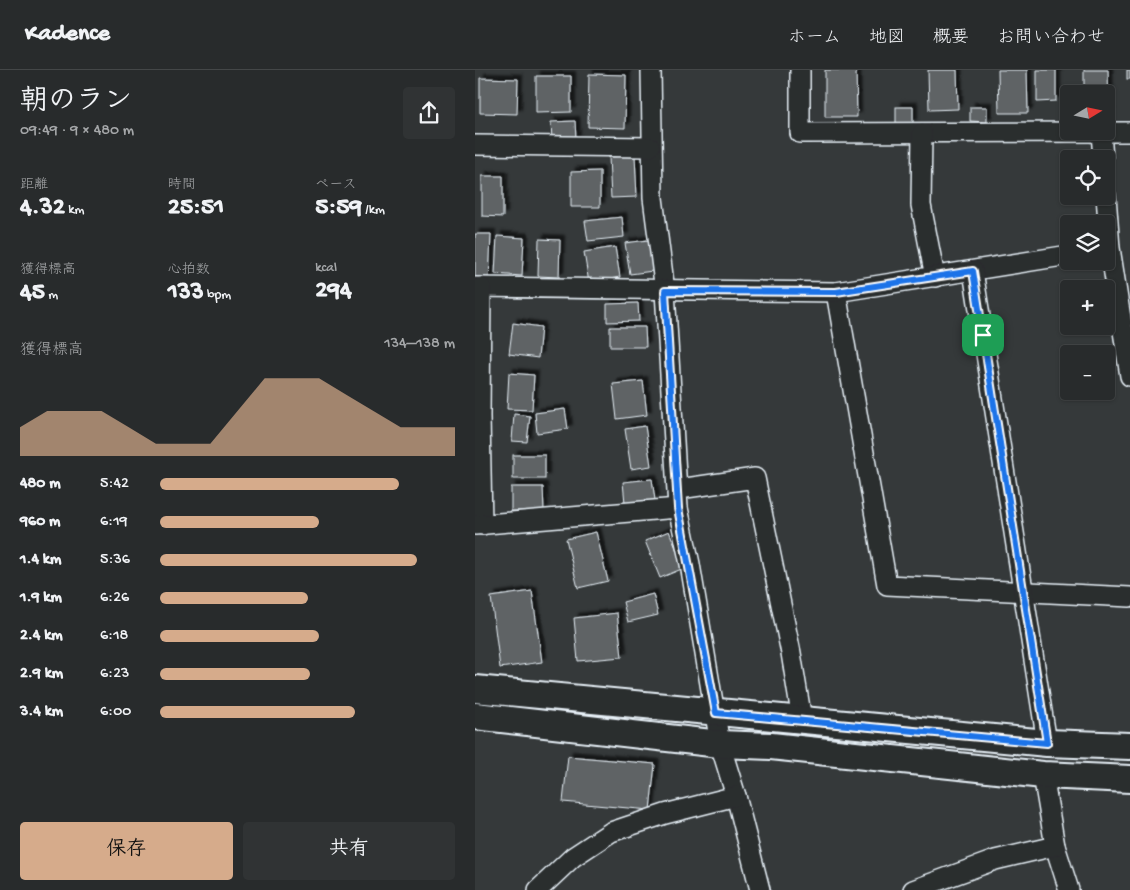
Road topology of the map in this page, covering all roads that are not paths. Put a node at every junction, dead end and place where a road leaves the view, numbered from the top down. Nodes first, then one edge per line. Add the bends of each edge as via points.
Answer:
1 (651, 70) edge
2 (800, 70) edge
3 (1060, 132) edge
4 (1115, 132) edge
5 (1130, 132) edge
6 (922, 133) junction
7 (475, 145) edge
8 (650, 147) junction
9 (1060, 256) edge
10 (1112, 270) edge
11 (973, 271) junction
12 (935, 277) junction
13 (478, 286) edge
14 (665, 291) junction
15 (836, 292) junction
16 (1130, 376) edge
17 (679, 489) junction
18 (678, 508) junction
19 (479, 525) edge
20 (1023, 591) junction
21 (1130, 596) edge
22 (475, 689) edge
23 (716, 713) junction
24 (475, 716) edge
25 (802, 720) junction
26 (1047, 743) junction
27 (720, 744) junction
28 (1130, 746) edge
29 (1043, 775) junction
30 (1130, 779) edge
31 (736, 796) junction
32 (1055, 846) junction
33 (538, 890) edge
34 (760, 890) edge
35 (913, 890) edge
36 (1069, 890) edge

1 - 8 street
2 - 6 street via 799,134
3 - 6 street
4 - 5 street
6 - 12 street via 921,205
7 - 8 street
8 - 14 street
9 - 11 street
10 - 16 street
11 - 12 street
11 - 20 street
12 - 15 street
13 - 14 street
13 - 19 street
14 - 15 street
14 - 17 street
15 - 20 street via 887,585
17 - 18 street
17 - 25 street via 755,478
18 - 19 street
18 - 23 street
20 - 21 street
20 - 26 street
22 - 23 street
23 - 25 street
23 - 27 street
24 - 27 street
25 - 26 street
26 - 28 street
27 - 29 street via 771,746
27 - 31 street
29 - 30 street
29 - 32 street
31 - 33 street via 611,832 573,857
31 - 34 street
32 - 35 street via 995,860
32 - 36 street

